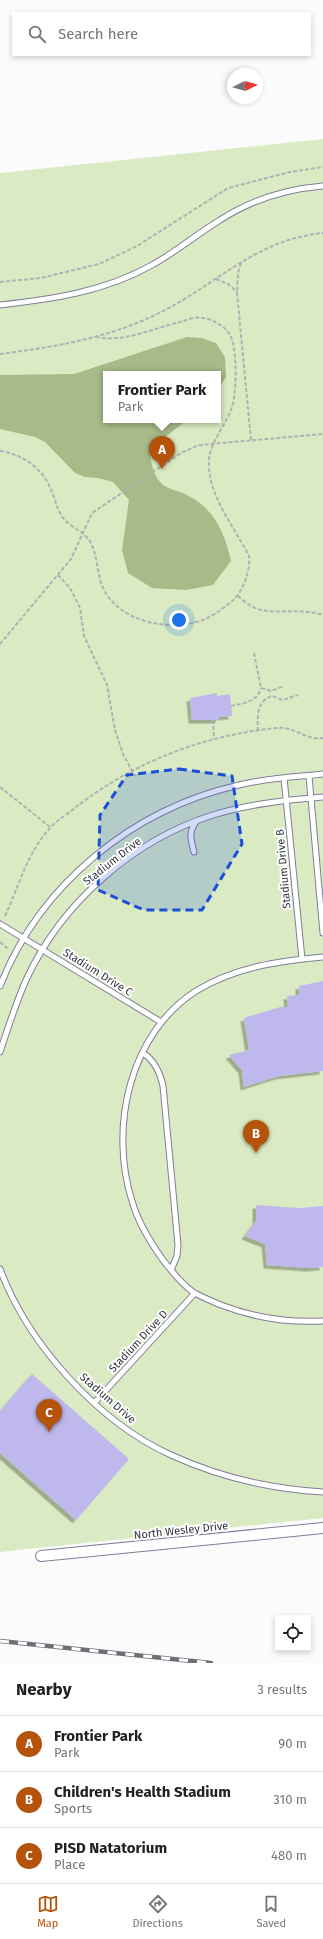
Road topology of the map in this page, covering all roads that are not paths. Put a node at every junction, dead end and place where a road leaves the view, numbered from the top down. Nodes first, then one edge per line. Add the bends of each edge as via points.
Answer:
1 (323, 186) edge
2 (0, 305) edge
3 (323, 774) edge
4 (309, 776) junction
5 (284, 778) junction
6 (323, 797) edge
7 (311, 798) junction
8 (287, 800) junction
9 (196, 822) junction
10 (194, 852) dead end
11 (0, 924) edge
12 (323, 933) edge
13 (24, 938) junction
14 (42, 949) junction
15 (323, 956) edge
16 (302, 959) junction
17 (0, 986) edge
18 (161, 1022) junction
19 (0, 1052) edge
20 (143, 1053) junction
21 (0, 1269) edge
22 (171, 1270) junction
23 (195, 1293) junction
24 (323, 1321) edge
25 (95, 1402) junction
26 (323, 1492) edge
27 (323, 1528) edge
28 (41, 1556) dead end

1 - 2 lane via 281,193 243,207 220,219 151,266 107,285 57,298
3 - 4 lane, Stadium Drive
4 - 5 lane, Stadium Drive
4 - 7 lane
5 - 8 lane, Stadium Drive B
5 - 13 lane, Stadium Drive via 238,785 201,796 168,809 137,826 106,847 75,874 42,911
6 - 7 lane, Stadium Drive
7 - 8 lane, Stadium Drive
7 - 12 lane
8 - 9 lane, Stadium Drive via 230,810
8 - 16 lane, Stadium Drive B
9 - 10 lane via 190,830
9 - 14 lane, Stadium Drive via 160,837 109,874 71,910
11 - 13 lane, Stadium Drive C
13 - 14 lane, Stadium Drive C
13 - 17 lane, Stadium Drive
14 - 18 lane, Stadium Drive C
14 - 19 lane, Stadium Drive via 19,996
15 - 16 lane
16 - 18 lane via 260,965 228,975 197,991
18 - 20 lane
20 - 22 lane via 158,1070 163,1086 178,1245 177,1256
20 - 22 lane via 130,1085 123,1119 124,1156 127,1179 138,1219
21 - 25 lane, Stadium Drive via 16,1305 36,1338 75,1384
22 - 23 lane
23 - 24 lane via 259,1318 290,1322
23 - 25 lane, Stadium Drive D
25 - 26 lane, Stadium Drive via 147,1442 190,1463 243,1481 285,1489
27 - 28 street, North Wesley Drive

